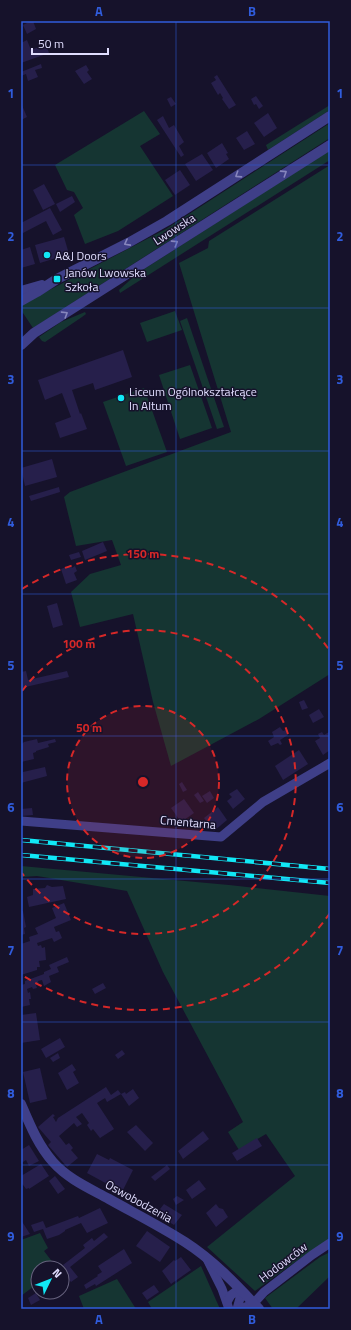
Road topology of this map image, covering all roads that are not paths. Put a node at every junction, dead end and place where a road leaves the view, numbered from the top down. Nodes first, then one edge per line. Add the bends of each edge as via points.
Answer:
1 (330, 116) edge
2 (330, 145) edge
3 (57, 279) junction
4 (21, 291) edge
5 (21, 301) edge
6 (32, 334) junction
7 (21, 338) edge
8 (21, 345) edge
9 (330, 763) edge
10 (21, 821) edge
11 (21, 1104) edge
12 (330, 1243) edge
13 (207, 1259) junction
14 (242, 1291) junction
15 (228, 1305) edge
16 (256, 1306) edge
17 (237, 1309) edge
18 (241, 1309) edge

1 -> 3 street, Lwowska via 167,221
6 -> 2 street, Lwowska
3 - 4 street, Lwowska
3 - 5 street, Lwowska
6 - 7 street, Lwowska
6 - 8 street, Lwowska
9 - 10 street, Cmentarna via 264,802 221,837
11 - 13 street, Oswobodzenia via 41,1146 65,1173 159,1226
12 - 16 street, Hodowców via 264,1292
13 - 14 street, Oswobodzenia
13 - 15 street
14 - 15 street via 234,1292
14 - 16 street, Oswobodzenia
14 - 17 street
16 - 18 street

